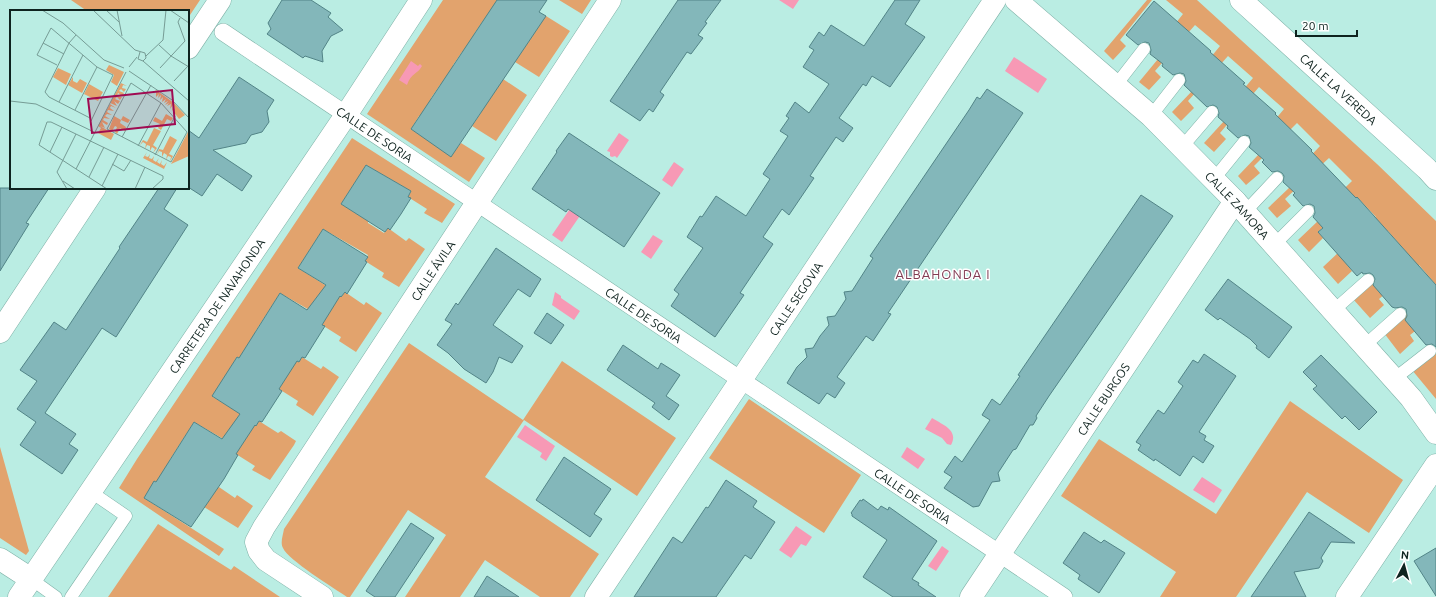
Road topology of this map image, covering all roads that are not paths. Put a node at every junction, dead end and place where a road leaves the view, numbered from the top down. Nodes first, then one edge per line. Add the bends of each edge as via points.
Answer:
1 (220, 0) edge
2 (421, 0) edge
3 (610, 0) edge
4 (995, 0) edge
5 (1016, 0) edge
6 (1241, 0) edge
7 (223, 32) dead end
8 (189, 46) edge
9 (1144, 49) dead end
10 (1179, 80) dead end
11 (1116, 85) junction
12 (1212, 112) dead end
13 (346, 115) junction
14 (1151, 116) junction
15 (1244, 142) dead end
16 (1182, 147) junction
17 (1277, 178) dead end
18 (1436, 178) edge
19 (1214, 179) junction
20 (94, 189) edge
21 (477, 202) junction
22 (1240, 207) junction
23 (1308, 211) dead end
24 (1274, 245) junction
25 (1368, 280) dead end
26 (1333, 311) junction
27 (1400, 314) dead end
28 (0, 332) edge
29 (1364, 346) junction
30 (1430, 351) dead end
31 (1394, 379) junction
32 (741, 380) junction
33 (1436, 433) edge
34 (1436, 465) edge
35 (90, 492) junction
36 (1000, 554) junction
37 (0, 559) edge
38 (31, 579) junction
39 (19, 597) edge
40 (56, 597) edge
41 (71, 597) edge
42 (322, 597) edge
43 (596, 597) edge
44 (971, 597) edge
45 (1064, 597) edge
46 (1347, 597) edge

1 - 8 street
2 - 13 street, CARRETERA DE NAVAHONDA
3 - 21 street, CALLE ÁVILA
4 - 32 street, CALLE SEGOVIA
5 - 11 street, CALLE ZAMORA
6 - 18 street, CALLE LA VEREDA
7 - 13 street, CALLE DE SORIA
9 - 11 lane
10 - 14 lane
11 - 14 street, CALLE ZAMORA
12 - 16 lane
13 - 21 street, CALLE DE SORIA
13 - 35 street, CARRETERA DE NAVAHONDA
14 - 16 street, CALLE ZAMORA
15 - 19 lane
16 - 19 street, CALLE ZAMORA
17 - 22 lane
19 - 22 street, CALLE ZAMORA
20 - 28 street
21 - 32 street, CALLE DE SORIA
21 - 42 street, CALLE ÁVILA via 256,542 266,560
22 - 24 street, CALLE ZAMORA
22 - 36 street, CALLE BURGOS
23 - 24 lane
24 - 26 street, CALLE ZAMORA
25 - 26 lane
26 - 29 street, CALLE ZAMORA
27 - 29 lane
29 - 31 street, CALLE ZAMORA
30 - 31 lane
31 - 33 street, CALLE ZAMORA
32 - 36 street, CALLE DE SORIA
32 - 43 street, CALLE SEGOVIA
34 - 46 street
35 - 38 street, CARRETERA DE NAVAHONDA
35 - 41 lane via 126,516
36 - 44 street, CALLE BURGOS
36 - 45 street, CALLE DE SORIA
37 - 38 street
38 - 39 street, CARRETERA DE NAVAHONDA
38 - 40 lane

